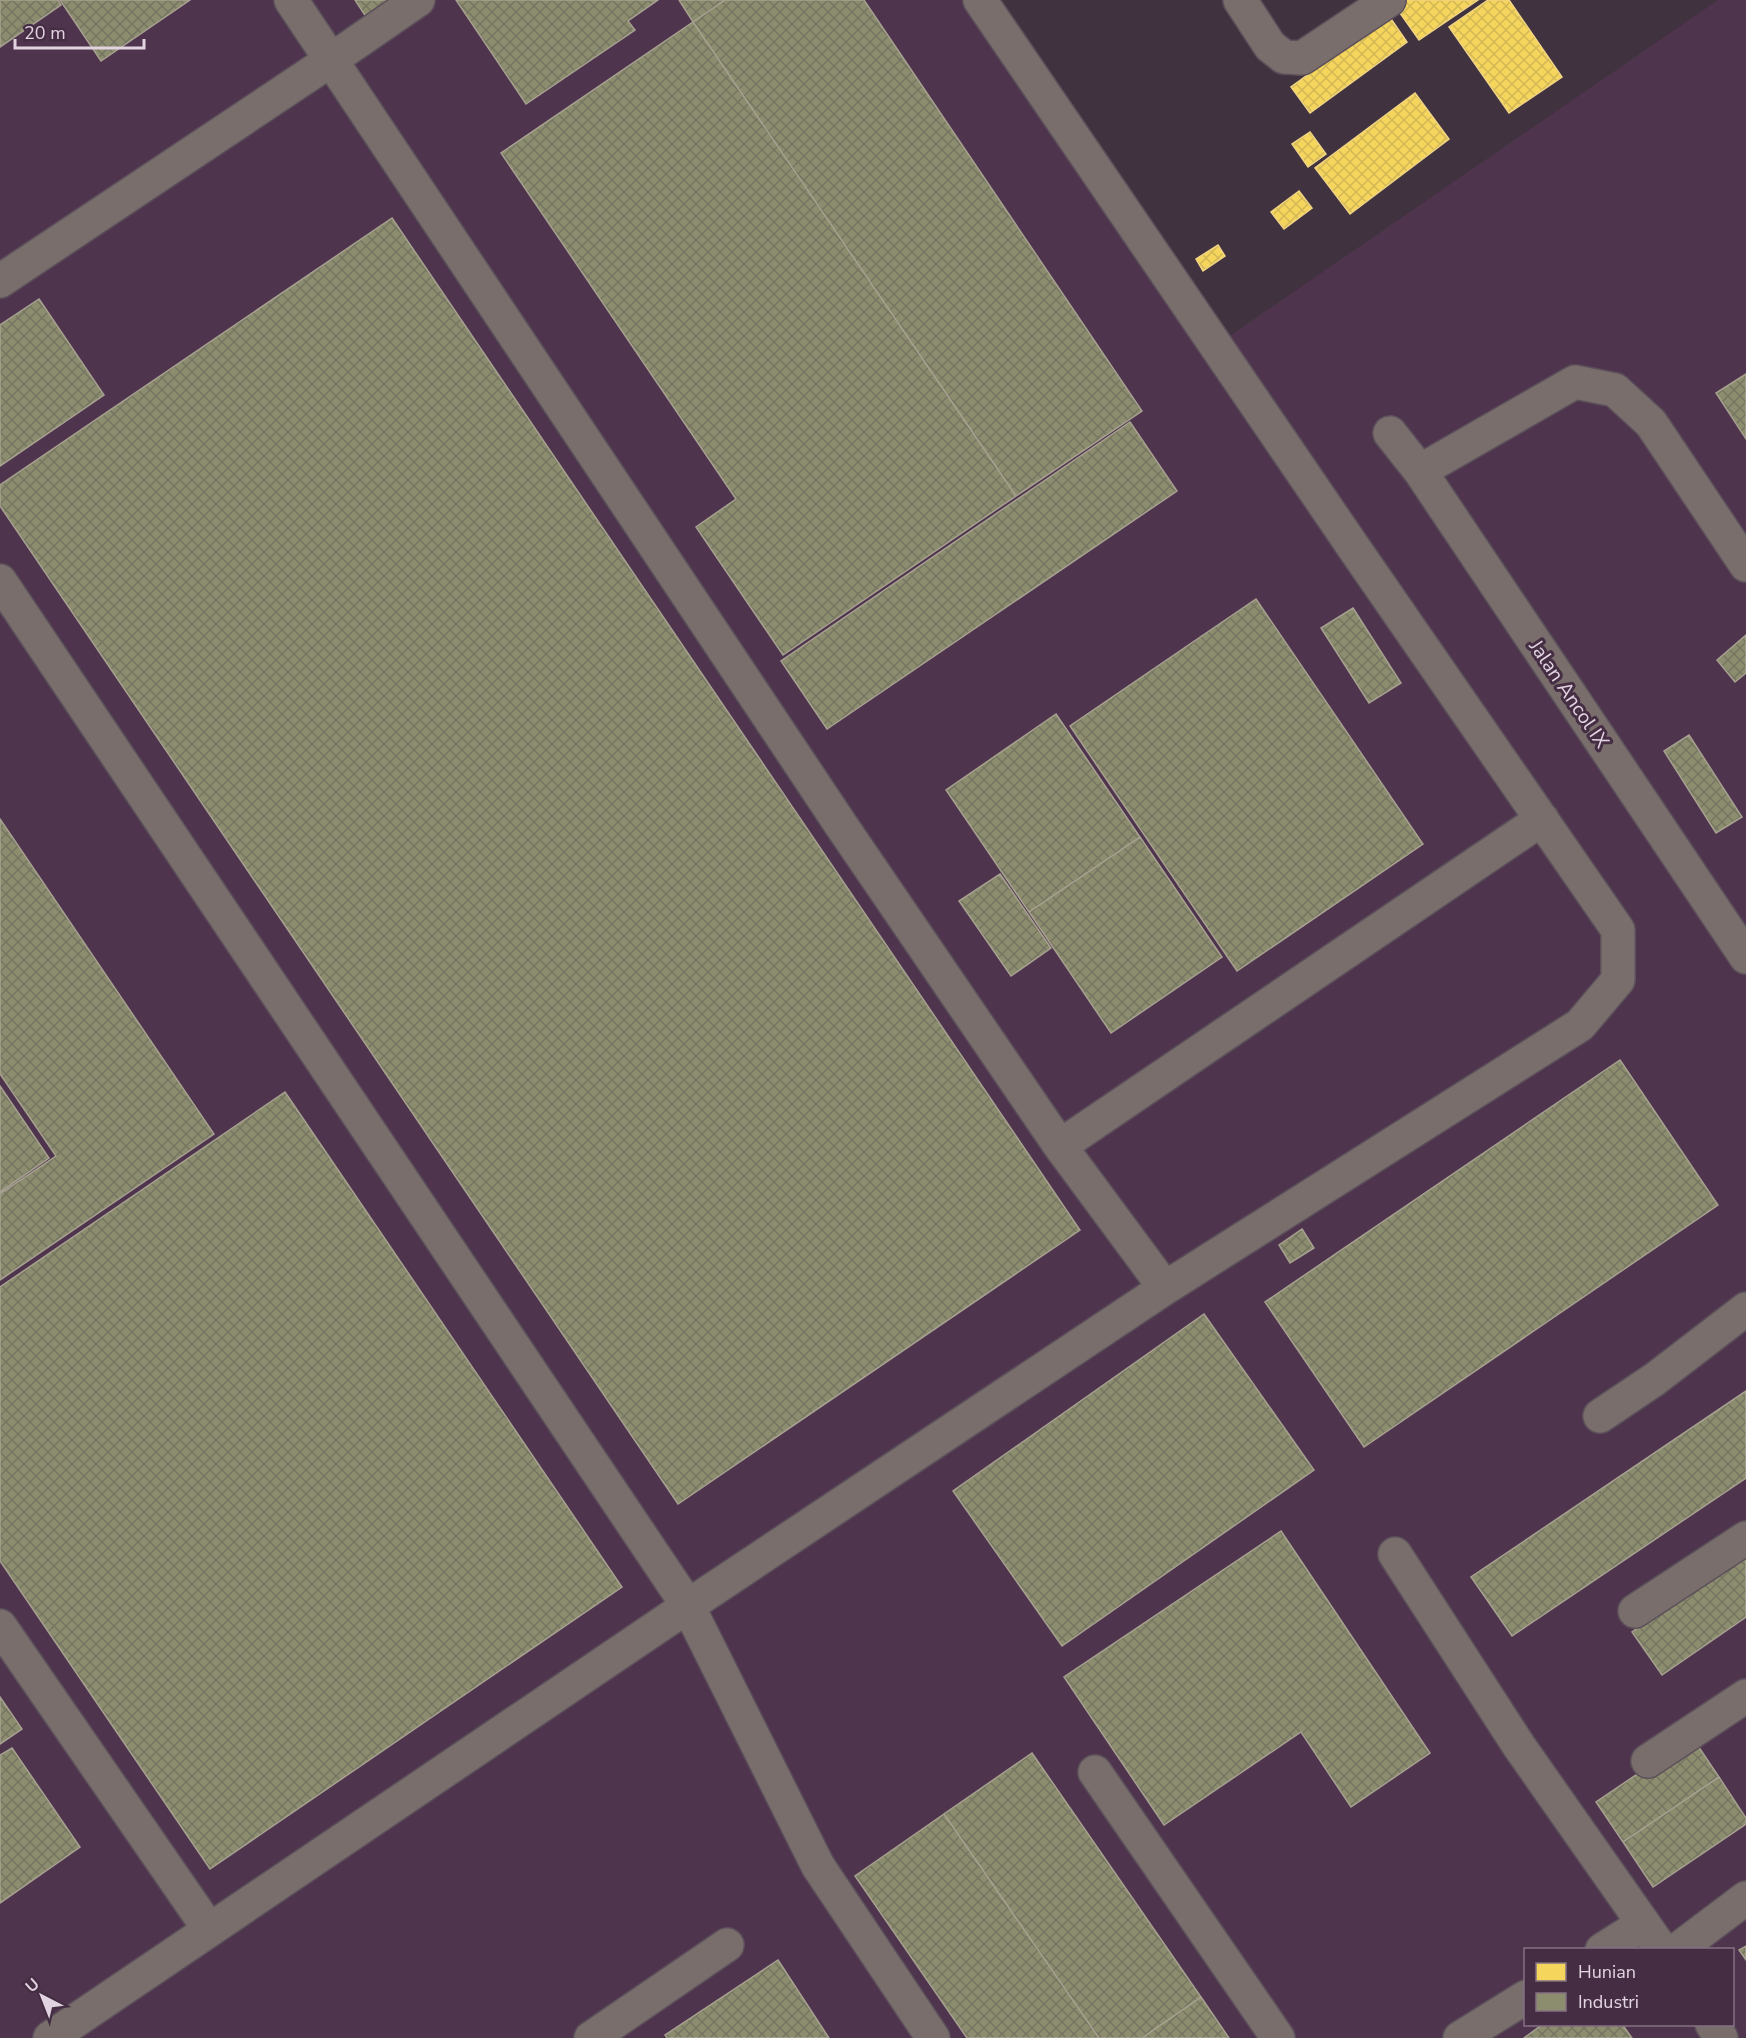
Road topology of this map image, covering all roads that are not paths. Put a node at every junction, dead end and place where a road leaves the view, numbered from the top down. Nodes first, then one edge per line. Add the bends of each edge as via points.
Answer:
1 (291, 0) edge
2 (418, 0) edge
3 (980, 0) edge
4 (1240, 0) edge
5 (1389, 0) edge
6 (331, 60) junction
7 (0, 281) edge
8 (1390, 433) dead end
9 (1420, 471) junction
10 (1746, 565) edge
11 (0, 581) edge
12 (1542, 819) junction
13 (1734, 916) edge
14 (1746, 957) edge
15 (1060, 1146) junction
16 (1165, 1288) junction
17 (1746, 1309) edge
18 (1600, 1416) dead end
19 (1746, 1538) edge
20 (1395, 1554) dead end
21 (688, 1606) junction
22 (1635, 1611) dead end
23 (0, 1626) edge
24 (1746, 1696) edge
25 (1648, 1761) dead end
26 (1095, 1772) dead end
27 (1746, 1898) edge
28 (209, 1929) junction
29 (1652, 1937) edge
30 (727, 1945) dead end
31 (1610, 1948) edge
32 (1680, 1948) edge
33 (1524, 1998) edge
34 (50, 2038) edge
35 (591, 2038) edge
36 (933, 2038) edge
37 (1278, 2038) edge
38 (1460, 2038) edge

1 - 6 street
2 - 6 street
3 - 12 street
4 - 5 street via 1270,46 1284,57 1302,58
6 - 7 street
6 - 15 street
8 - 9 street, Jalan Ancol IX
9 - 10 street via 1575,382 1615,390 1651,423
9 - 13 street, Jalan Ancol IX
11 - 21 street
12 - 15 street
12 - 16 street via 1618,930 1618,980 1580,1025
13 - 14 street, Jalan Ancol IX
15 - 16 street
16 - 21 street
17 - 18 street
19 - 22 street
20 - 29 street via 1519,1746
21 - 28 street
21 - 36 street via 818,1866
23 - 28 street
24 - 25 street
26 - 37 street
27 - 32 street
28 - 34 street
29 - 31 street
30 - 35 street
33 - 38 street

